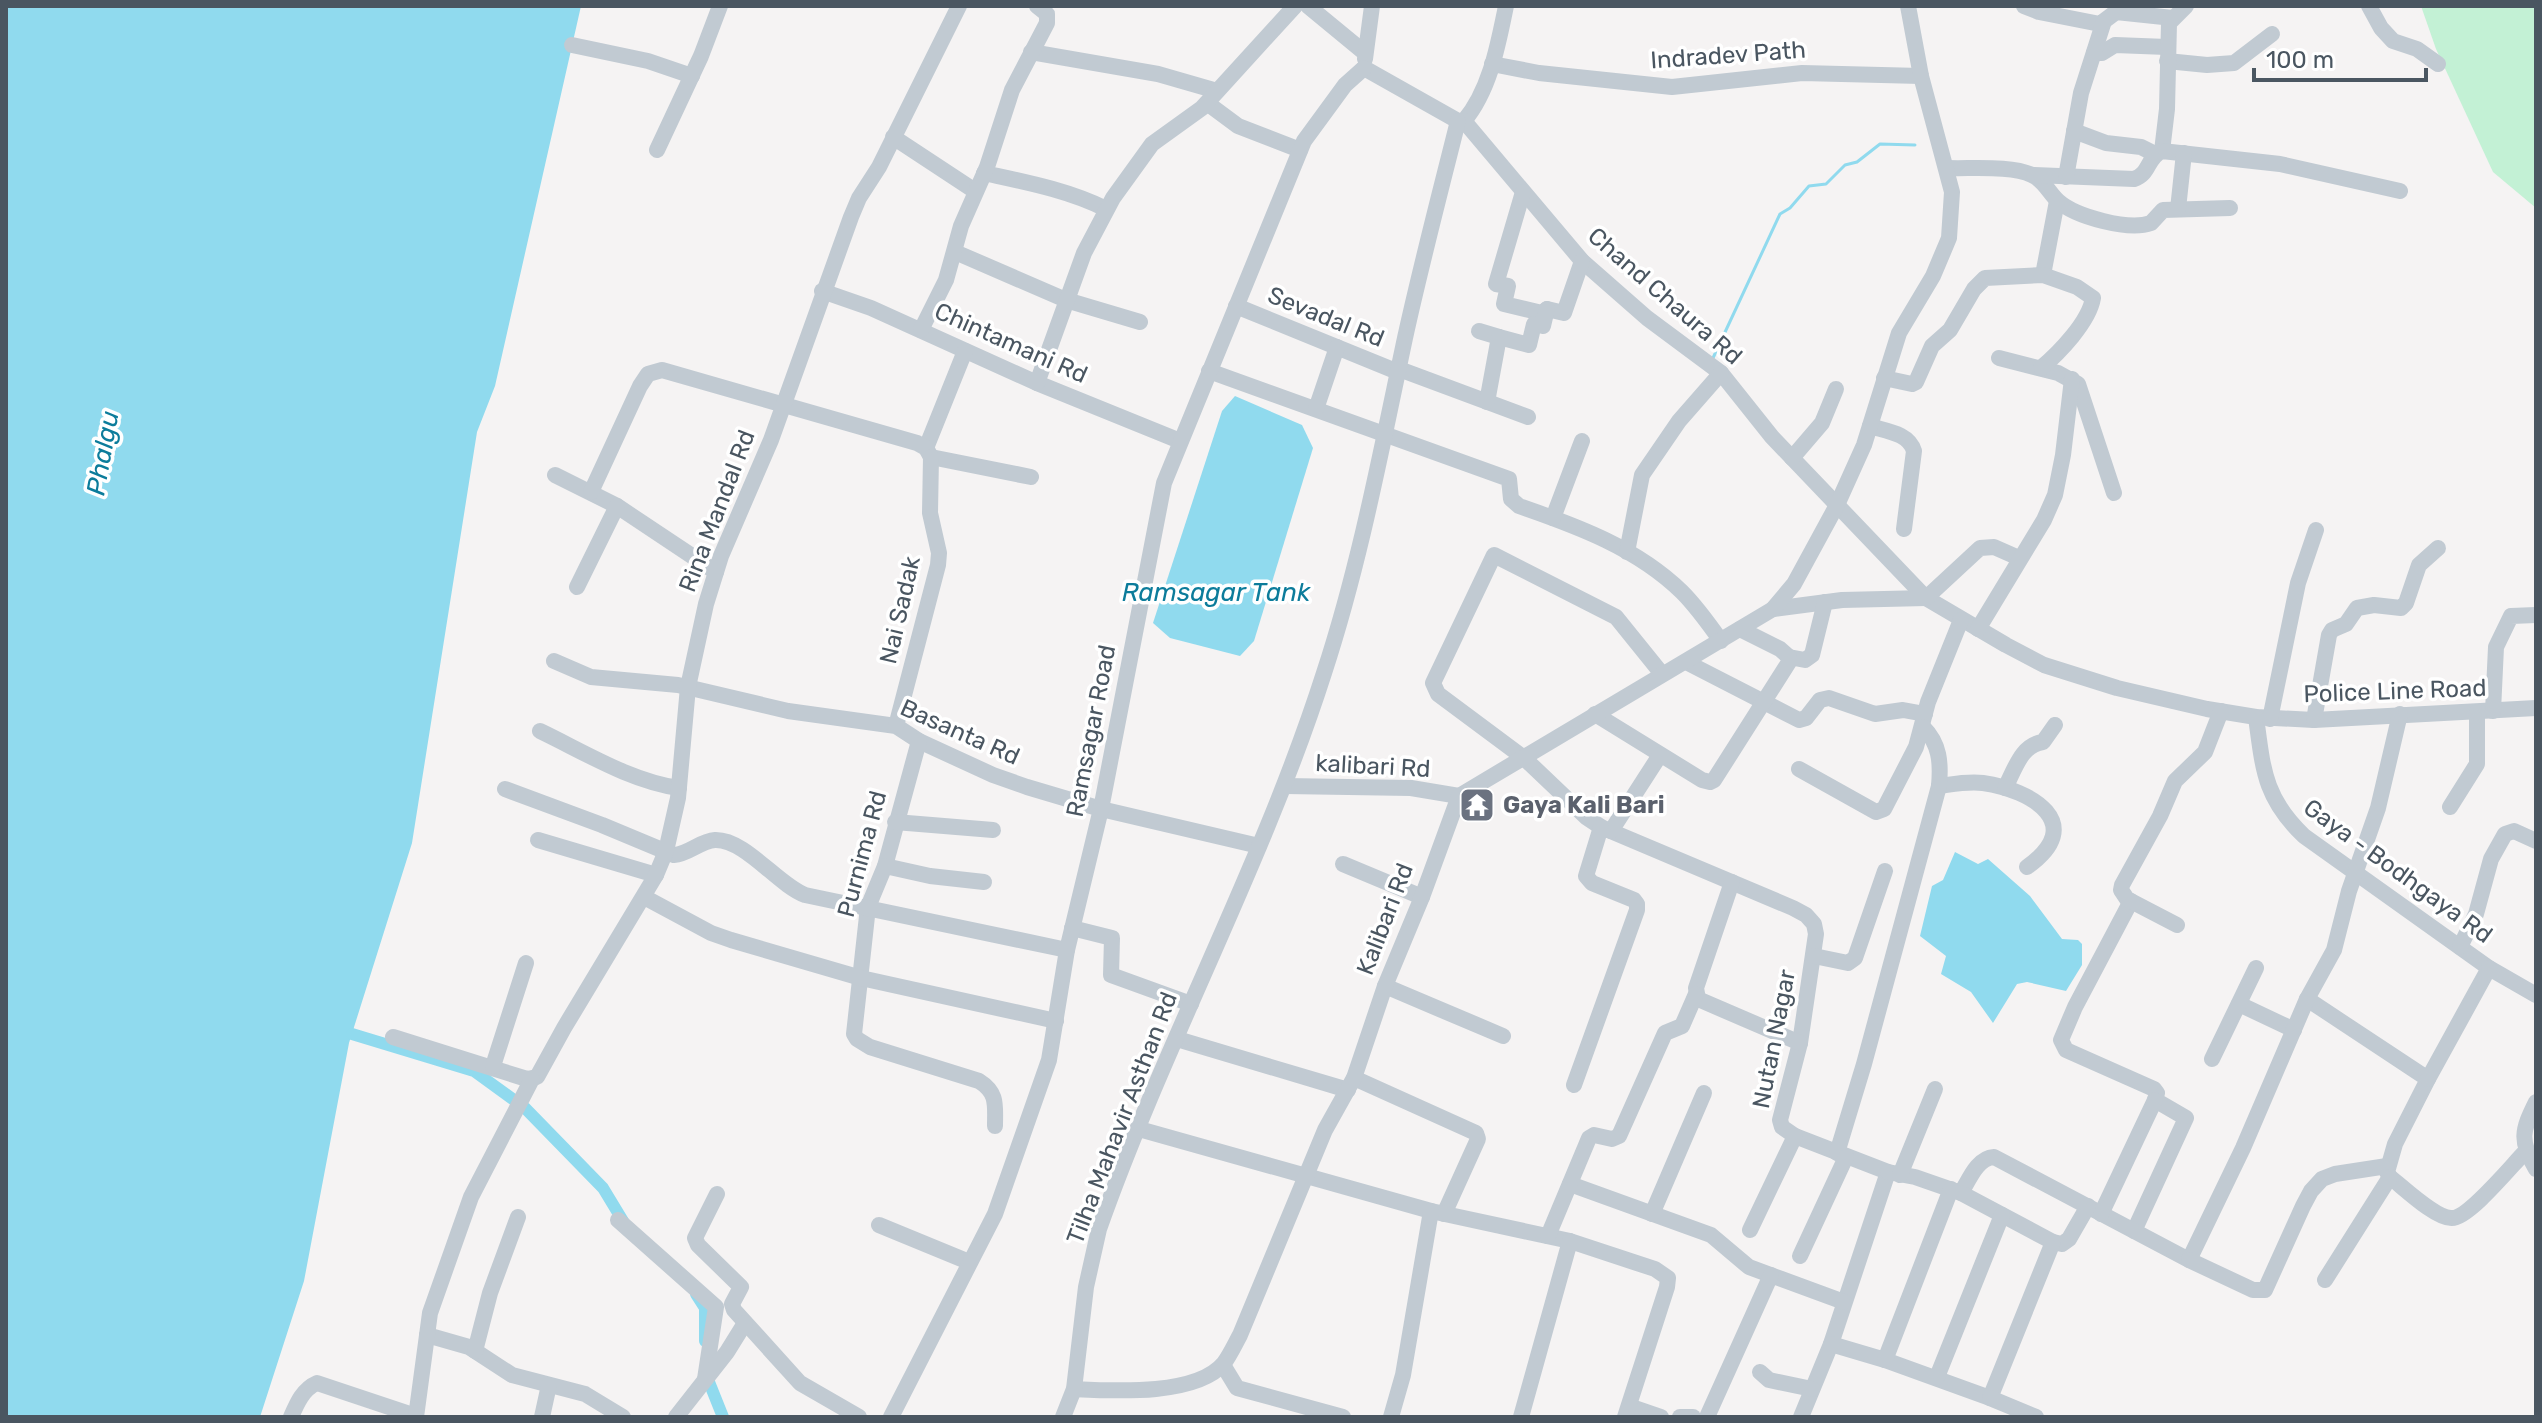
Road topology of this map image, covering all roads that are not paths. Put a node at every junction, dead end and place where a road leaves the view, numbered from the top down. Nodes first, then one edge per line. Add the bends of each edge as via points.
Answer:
1 (720, 6) edge
2 (959, 6) edge
3 (1295, 6) edge
4 (1308, 6) edge
5 (1372, 6) edge
6 (1506, 6) edge
7 (1908, 6) edge
8 (2024, 6) edge
9 (2369, 6) edge
10 (1045, 9) edge
11 (2148, 11) edge
12 (2179, 12) edge
13 (2103, 24) junction
14 (2272, 34) dead end
15 (572, 45) dead end
16 (1031, 52) junction
17 (2094, 53) junction
18 (2167, 54) junction
19 (1364, 61) junction
20 (1492, 64) junction
21 (2438, 64) dead end
22 (692, 76) junction
23 (1921, 76) junction
24 (1212, 97) junction
25 (1461, 121) junction
26 (2074, 131) junction
27 (893, 137) junction
28 (657, 150) dead end
29 (1300, 150) junction
30 (2159, 152) junction
31 (2184, 153) junction
32 (1947, 168) junction
33 (984, 173) junction
34 (2034, 175) junction
35 (2066, 177) junction
36 (975, 191) junction
37 (2400, 191) dead end
38 (1523, 192) junction
39 (2057, 201) junction
40 (2230, 208) dead end
41 (1106, 209) junction
42 (2178, 209) junction
43 (955, 252) junction
44 (1582, 261) junction
45 (2043, 275) junction
46 (822, 291) junction
47 (1066, 300) junction
48 (1236, 306) junction
49 (1547, 309) junction
50 (1140, 322) dead end
51 (921, 330) junction
52 (1479, 331) dead end
53 (1499, 337) junction
54 (1337, 347) junction
55 (965, 351) junction
56 (1999, 358) dead end
57 (2041, 368) junction
58 (1209, 371) junction
59 (1399, 371) junction
60 (1721, 373) junction
61 (1884, 378) junction
62 (2072, 379) junction
63 (1037, 383) junction
64 (1836, 389) dead end
65 (1487, 402) junction
66 (782, 403) junction
67 (1316, 409) junction
68 (1528, 417) dead end
69 (1870, 426) junction
70 (1386, 434) junction
71 (1180, 441) junction
72 (1582, 441) dead end
73 (928, 453) junction
74 (1792, 458) junction
75 (555, 475) dead end
76 (1031, 477) dead end
77 (591, 492) junction
78 (2114, 493) dead end
79 (1837, 505) junction
80 (617, 506) junction
81 (1553, 518) junction
82 (1904, 529) dead end
83 (2316, 530) dead end
84 (2438, 548) dead end
85 (1627, 552) junction
86 (2019, 558) junction
87 (716, 572) junction
88 (577, 587) dead end
89 (1926, 598) junction
90 (1825, 602) junction
91 (1773, 609) junction
92 (2536, 615) edge
93 (1961, 620) junction
94 (1740, 629) junction
95 (1978, 629) junction
96 (1721, 641) junction
97 (1789, 657) junction
98 (554, 661) dead end
99 (1686, 662) junction
100 (1662, 674) junction
101 (688, 687) junction
102 (1765, 704) junction
103 (2221, 711) junction
104 (2485, 711) junction
105 (2532, 713) edge
106 (1595, 714) junction
107 (2400, 714) junction
108 (2263, 718) junction
109 (2314, 720) junction
110 (1924, 721) junction
111 (2055, 725) dead end
112 (896, 726) junction
113 (540, 731) dead end
114 (919, 741) junction
115 (1660, 755) junction
116 (1524, 758) junction
117 (1799, 769) dead end
118 (1285, 786) junction
119 (1939, 786) junction
120 (679, 788) junction
121 (2005, 788) junction
122 (505, 789) dead end
123 (1459, 796) junction
124 (2450, 807) dead end
125 (1101, 809) junction
126 (895, 822) junction
127 (1606, 829) junction
128 (993, 830) dead end
129 (538, 840) dead end
130 (2536, 841) edge
131 (1259, 846) junction
132 (666, 851) junction
133 (1343, 864) dead end
134 (885, 866) junction
135 (2027, 867) dead end
136 (1885, 871) dead end
137 (2355, 872) junction
138 (656, 875) junction
139 (984, 882) dead end
140 (1732, 882) junction
141 (644, 897) junction
142 (1422, 897) junction
143 (2131, 901) junction
144 (868, 907) junction
145 (2177, 925) dead end
146 (1072, 928) junction
147 (2460, 947) junction
148 (1067, 950) junction
149 (1814, 956) junction
150 (526, 963) dead end
151 (2256, 968) dead end
152 (2489, 968) junction
153 (861, 978) junction
154 (1385, 986) junction
155 (1696, 994) junction
156 (2536, 995) edge
157 (2307, 999) junction
158 (1191, 1004) junction
159 (2239, 1004) junction
160 (1056, 1021) junction
161 (2294, 1030) junction
162 (1503, 1036) dead end
163 (393, 1037) dead end
164 (1177, 1039) junction
165 (1800, 1043) junction
166 (2212, 1059) dead end
167 (493, 1066) junction
168 (532, 1079) junction
169 (2428, 1079) junction
170 (1351, 1084) junction
171 (1574, 1085) dead end
172 (1935, 1089) dead end
173 (1704, 1093) dead end
174 (2155, 1100) junction
175 (2536, 1102) edge
176 (995, 1126) dead end
177 (1139, 1129) junction
178 (1795, 1136) junction
179 (2526, 1151) junction
180 (1841, 1155) junction
181 (2536, 1169) edge
182 (2388, 1172) junction
183 (1894, 1174) junction
184 (1305, 1177) junction
185 (1570, 1184) junction
186 (1956, 1191) junction
187 (717, 1194) dead end
188 (2094, 1210) junction
189 (1438, 1212) junction
190 (1652, 1214) junction
191 (2002, 1215) junction
192 (518, 1217) dead end
193 (618, 1220) dead end
194 (879, 1225) dead end
195 (1750, 1230) dead end
196 (2134, 1231) junction
197 (1548, 1236) junction
198 (1570, 1241) junction
199 (2053, 1242) junction
200 (1800, 1256) dead end
201 (2189, 1260) junction
202 (969, 1262) junction
203 (1771, 1275) junction
204 (2325, 1280) dead end
205 (1844, 1302) junction
206 (745, 1323) junction
207 (427, 1335) junction
208 (1831, 1344) junction
209 (475, 1351) junction
210 (1885, 1360) junction
211 (1223, 1365) junction
212 (1760, 1372) dead end
213 (1937, 1377) junction
214 (705, 1379) junction
215 (549, 1385) junction
216 (1074, 1389) junction
217 (1812, 1389) junction
218 (1990, 1398) junction
219 (1627, 1412) edge
220 (416, 1416) edge
221 (1395, 1416) edge
222 (291, 1417) edge
223 (542, 1417) edge
224 (623, 1417) edge
225 (676, 1417) edge
226 (859, 1417) edge
227 (891, 1417) edge
228 (1063, 1417) edge
229 (1343, 1417) edge
230 (1521, 1417) edge
231 (1661, 1417) edge
232 (1680, 1417) edge
233 (1693, 1417) edge
234 (1707, 1417) edge
235 (1801, 1417) edge
236 (2036, 1417) edge

1 - 22 street
2 - 27 street, Rina Mandal Rd
3 - 24 street
4 - 19 street
5 - 19 street
6 - 20 street, Tilha Mahavir Asthan Rd
7 - 23 street
8 - 13 street
9 - 21 street via 2393,41
10 - 16 street via 1047,23
11 - 12 street
11 - 13 street via 2116,12
12 - 18 street via 2169,23
13 - 17 street
14 - 18 street via 2234,63 2207,65
15 - 22 street
16 - 24 street via 1158,74
16 - 33 street
17 - 18 street via 2115,45
17 - 26 street
18 - 30 street via 2167,109
19 - 25 street
19 - 29 street, Ramsagar Road
20 - 23 street, Indradev Path via 1672,87 1802,73
20 - 25 street, Tilha Mahavir Asthan Rd via 1479,98
22 - 28 street
23 - 32 street
24 - 29 street via 1238,126
24 - 41 street via 1152,144
25 - 38 street, Chand Chaura Rd
25 - 59 street, Tilha Mahavir Asthan Rd via 1423,255
26 - 30 street
26 - 35 street
27 - 36 street
27 - 46 street, Rina Mandal Rd via 859,198
29 - 48 street, Ramsagar Road
30 - 31 street
30 - 35 street via 2145,174 2134,179
31 - 37 street via 2280,164
31 - 42 street
32 - 34 street
32 - 61 street via 1953,201 1949,238 1899,333
33 - 36 street
33 - 41 street
34 - 35 street
34 - 39 street
36 - 43 street
38 - 44 street, Chand Chaura Rd
38 - 49 street via 1496,284 1508,286 1504,304 1542,313
39 - 42 street via 2082,214 2131,226
39 - 45 street
40 - 42 street
41 - 47 street
43 - 47 street
43 - 51 street
44 - 49 street via 1564,313
44 - 60 street, Chand Chaura Rd
45 - 57 street via 2093,298 2069,339
45 - 61 street via 1985,278 1950,330 1932,346 1916,382
46 - 51 street, Chintamani Rd
46 - 66 street, Rina Mandal Rd
47 - 50 street
47 - 63 street
48 - 54 street, Sevadal Rd
48 - 58 street, Ramsagar Road
49 - 53 street via 1543,326 1534,324 1536,346
51 - 55 street, Chintamani Rd
52 - 53 street
53 - 65 street
54 - 59 street, Sevadal Rd
54 - 67 street
55 - 63 street, Chintamani Rd
55 - 73 street, Nai Sadak
56 - 57 street
57 - 62 street
58 - 67 street
58 - 71 street, Ramsagar Road
59 - 65 street, Sevadal Rd
59 - 70 street, Tilha Mahavir Asthan Rd
60 - 74 street, Chand Chaura Rd
60 - 85 street via 1642,475
61 - 69 street
62 - 78 street via 2082,390
62 - 86 street via 2055,495
63 - 71 street, Chintamani Rd
64 - 74 street via 1822,423
65 - 68 street, Sevadal Rd
66 - 73 street via 917,443
66 - 77 street via 655,370 640,386
66 - 87 street, Rina Mandal Rd
67 - 70 street
69 - 79 street
69 - 82 street via 1912,442
70 - 81 street via 1503,476 1511,484 1515,503
70 - 118 street, Tilha Mahavir Asthan Rd via 1352,580
71 - 125 street, Ramsagar Road via 1164,483
72 - 81 street
73 - 76 street
73 - 112 street, Nai Sadak via 938,565
74 - 79 street, Chand Chaura Rd
75 - 77 street
77 - 80 street
79 - 89 street
79 - 91 street, Kalibari Rd via 1794,584
80 - 87 street
80 - 88 street
81 - 85 street
83 - 108 street, Gaya - Bodhgaya Rd
84 - 109 street via 2419,565 2401,608 2357,608 2346,624 2332,630
85 - 96 street via 1683,593
86 - 89 street via 1994,547 1980,548
86 - 95 street
87 - 101 street, Rina Mandal Rd
89 - 90 street
89 - 93 street
90 - 91 street
90 - 97 street via 1812,655 1805,660
91 - 94 street, Kalibari Rd
92 - 104 street via 2511,616 2497,641
93 - 95 street
93 - 110 street
94 - 96 street, Kalibari Rd
94 - 97 street
95 - 103 street via 2044,665
96 - 99 street, Kalibari Rd
97 - 102 street
98 - 101 street, Basanta Rd via 591,677
99 - 100 street, Kalibari Rd
99 - 102 street
100 - 106 street, Kalibari Rd
100 - 116 street, Nutan Nagar via 1616,617 1494,555 1433,683 1438,694
101 - 112 street, Basanta Rd via 788,711
101 - 120 street, Rina Mandal Rd
102 - 110 street via 1799,720 1829,698 1875,714 1903,710
102 - 115 street via 1710,782
103 - 108 street
103 - 143 street via 2205,752 2175,781 2122,885 2123,895
104 - 105 street, Police Line Road
104 - 107 street, Police Line Road
104 - 124 street via 2477,764
106 - 115 street
106 - 116 street, Kalibari Rd
107 - 109 street, Police Line Road
107 - 137 street via 2378,808
108 - 109 street, Police Line Road
108 - 137 street, Gaya - Bodhgaya Rd via 2264,773 2284,817
110 - 117 street via 1916,747 1880,812
110 - 119 street via 1940,757
111 - 121 street via 2043,742 2027,748
112 - 114 street, Basanta Rd
113 - 120 street via 638,778
114 - 125 street, Basanta Rd via 993,775
114 - 126 street, Purnima Rd
115 - 127 street
116 - 123 street, Kalibari Rd
116 - 127 street, Nutan Nagar via 1586,817
118 - 123 street, kalibari Rd via 1411,788
118 - 131 street, Tilha Mahavir Asthan Rd
119 - 121 street via 1973,782
119 - 180 street
120 - 132 street, Rina Mandal Rd
121 - 135 street via 2037,803 2053,823 2051,844
122 - 132 street
123 - 142 street, Kalibari Rd
125 - 131 street, Basanta Rd
125 - 146 street, Ramsagar Road
126 - 128 street
126 - 134 street, Purnima Rd
127 - 140 street, Nutan Nagar
127 - 171 street via 1586,876 1634,900 1637,910
129 - 138 street
130 - 147 street via 2514,831 2505,834
131 - 158 street, Tilha Mahavir Asthan Rd
132 - 138 street, Rina Mandal Rd
132 - 144 street via 678,856 710,840 725,841 798,892
133 - 142 street
134 - 139 street
134 - 144 street, Purnima Rd
136 - 149 street via 1855,958 1848,963
137 - 147 street, Gaya - Bodhgaya Rd
137 - 157 street via 2334,950
138 - 141 street, Rina Mandal Rd
140 - 149 street, Nutan Nagar via 1806,915 1816,934
140 - 155 street
141 - 153 street via 711,933
141 - 168 street, Rina Mandal Rd
142 - 154 street, Kalibari Rd
143 - 145 street
143 - 174 street via 2061,1040 2066,1050 2154,1089
144 - 148 street
144 - 153 street, Purnima Rd
146 - 148 street, Ramsagar Road
146 - 158 street via 1112,938 1111,975
147 - 152 street, Gaya - Bodhgaya Rd
148 - 160 street, Ramsagar Road
149 - 165 street, Nutan Nagar
150 - 167 street
151 - 159 street
152 - 156 street, Gaya - Bodhgaya Rd
152 - 169 street
153 - 160 street
153 - 176 street, Purnima Rd via 857,1039 979,1081 990,1088 995,1101
154 - 162 street
154 - 170 street, Kalibari Rd
155 - 165 street via 1703,1003
155 - 185 street via 1682,1026 1665,1033 1619,1136 1589,1138
157 - 161 street
157 - 169 street
158 - 164 street, Tilha Mahavir Asthan Rd
159 - 161 street
159 - 166 street
160 - 202 street, Ramsagar Road via 1049,1060 1006,1187
161 - 201 street
163 - 167 street
164 - 170 street
164 - 177 street, Tilha Mahavir Asthan Rd
165 - 178 street, Nutan Nagar via 1780,1120
167 - 168 street
168 - 207 street, Rina Mandal Rd via 471,1197
169 - 182 street via 2395,1144
170 - 184 street, Kalibari Rd
170 - 189 street via 1476,1133 1478,1139
172 - 183 street
173 - 190 street
174 - 188 street
174 - 196 street via 2183,1114 2186,1122
175 - 179 street via 2525,1128
177 - 184 street
177 - 216 street, Tilha Mahavir Asthan Rd via 1093,1251
178 - 180 street, Nutan Nagar
178 - 195 street
179 - 181 street
179 - 182 street via 2466,1213 2452,1218 2439,1214
180 - 183 street, Nutan Nagar
180 - 200 street
182 - 201 street via 2322,1179 2303,1206 2265,1290 2253,1290
182 - 204 street
183 - 186 street, Nutan Nagar
183 - 205 street
184 - 189 street
184 - 211 street, Kalibari Rd
185 - 190 street
185 - 197 street
186 - 188 street via 1980,1163 1994,1157
186 - 191 street, Nutan Nagar
186 - 210 street
187 - 206 street via 696,1241 741,1287 732,1306
188 - 196 street
188 - 199 street via 2069,1239
189 - 197 street
189 - 221 street
190 - 203 street via 1711,1235 1736,1258
191 - 199 street, Nutan Nagar
191 - 213 street
192 - 209 street
193 - 214 street via 716,1307
194 - 202 street
196 - 201 street
197 - 198 street
198 - 219 street via 1668,1278
198 - 230 street
199 - 218 street
202 - 227 street, Ramsagar Road
203 - 205 street
203 - 234 street
205 - 208 street
206 - 214 street
206 - 226 street via 800,1383
207 - 209 street
207 - 220 street, Rina Mandal Rd
208 - 210 street
208 - 217 street
209 - 215 street via 512,1375
210 - 213 street
211 - 216 street via 1188,1385
211 - 229 street via 1237,1388
212 - 217 street via 1769,1380
213 - 218 street
214 - 225 street
215 - 223 street
215 - 224 street via 585,1394
216 - 228 street, Tilha Mahavir Asthan Rd
217 - 235 street
218 - 236 street
219 - 231 street
220 - 222 street via 317,1383 309,1386
232 - 233 street

